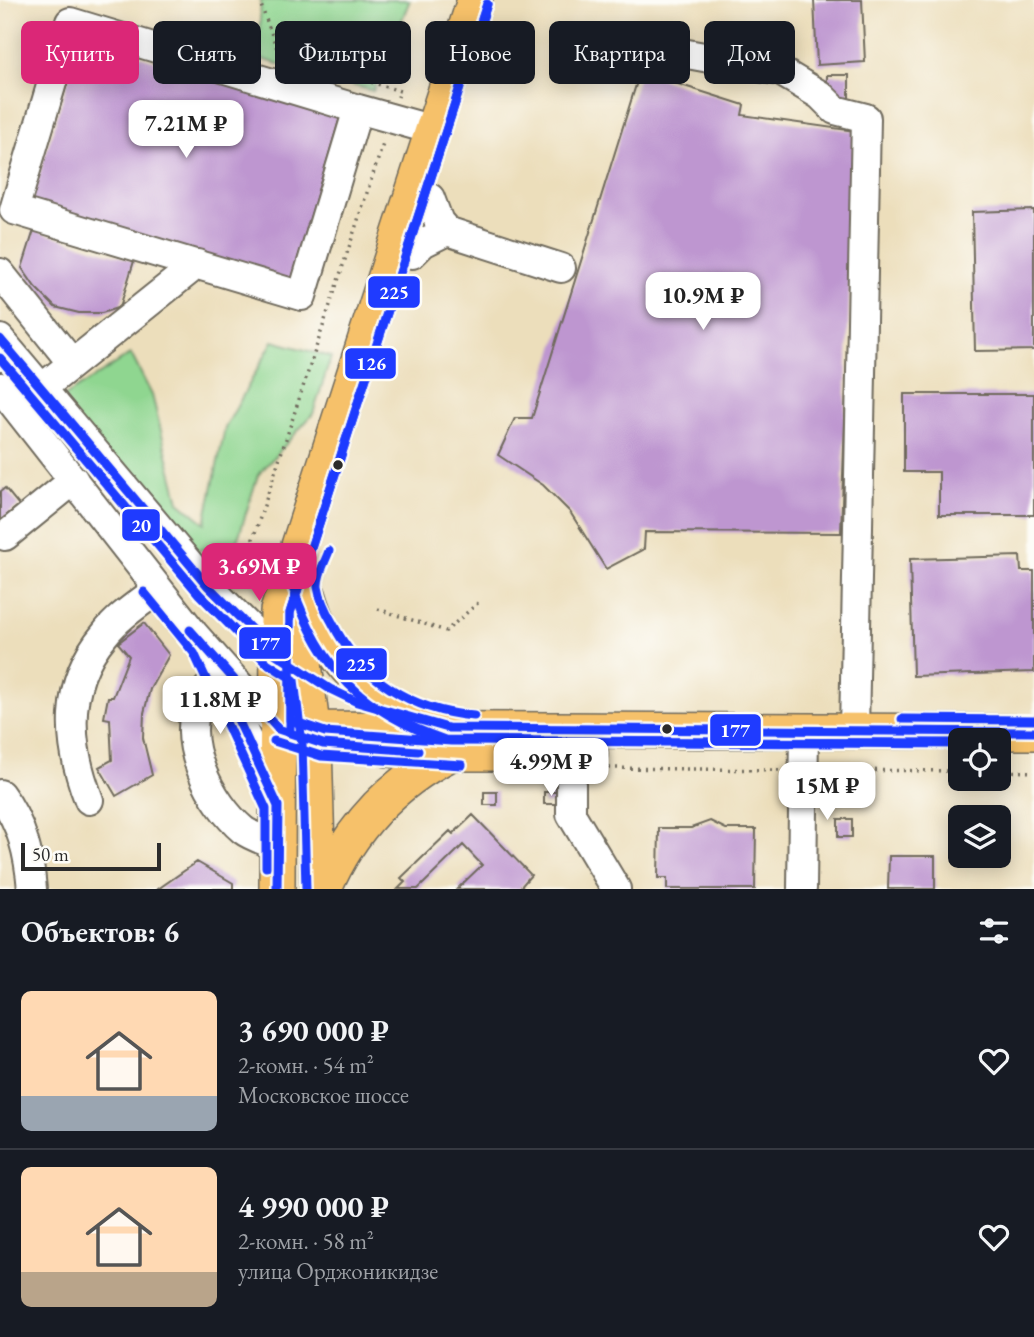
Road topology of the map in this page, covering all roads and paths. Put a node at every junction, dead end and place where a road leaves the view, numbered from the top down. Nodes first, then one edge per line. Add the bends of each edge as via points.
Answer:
1 (475, 0) edge
2 (494, 0) edge
3 (690, 54) edge
4 (358, 109) junction
5 (433, 131) junction
6 (430, 198) junction
7 (447, 231) junction
8 (412, 254) junction
9 (197, 264) junction
10 (561, 268) dead end
11 (0, 273) edge
12 (0, 339) edge
13 (72, 363) junction
14 (41, 388) junction
15 (8, 398) edge
16 (74, 480) junction
17 (5, 536) dead end
18 (253, 540) dead end
19 (286, 579) junction
20 (158, 589) junction
21 (479, 601) dead end
22 (225, 604) junction
23 (378, 609) dead end
24 (286, 670) junction
25 (225, 678) junction
26 (278, 729) junction
27 (854, 731) junction
28 (1034, 732) edge
29 (313, 735) junction
30 (449, 741) junction
31 (804, 751) junction
32 (948, 755) edge
33 (1011, 755) edge
34 (1034, 755) edge
35 (571, 760) junction
36 (948, 769) edge
37 (1011, 771) edge
38 (1034, 772) edge
39 (0, 794) edge
40 (89, 800) dead end
41 (278, 806) junction
42 (278, 846) junction
43 (32, 889) edge
44 (277, 889) edge
45 (318, 889) edge
46 (324, 889) edge
47 (616, 889) edge
48 (802, 889) edge

1 - 5 main road
2 - 6 main road
3 - 27 street via 780,71 820,95 835,110 866,118
4 - 5 street
4 - 9 street via 302,296
4 - 9 street via 70,23 14,210
5 - 19 main road
6 - 7 street
6 - 8 main road
7 - 8 street
7 - 10 street
8 - 19 main road
9 - 13 street
11 - 13 street
12 - 14 street
13 - 14 street
14 - 15 street
14 - 22 street
15 - 16 street
16 - 17 street
16 - 20 street
18 - 19 path
19 - 22 street via 279,594 260,607
19 - 24 main road via 301,640
19 - 30 main road via 355,676
20 - 25 street
20 - 40 street via 106,631 80,674 72,740
21 - 23 path via 446,631
22 - 24 street
24 - 25 street
24 - 26 main road
24 - 29 main road
24 - 30 main road
25 - 26 street
25 - 41 street
25 - 42 street via 199,703 193,727 197,760 220,803 244,830
26 - 29 main road
26 - 41 main road
27 - 28 main road
27 - 31 main road
29 - 30 main road
29 - 45 main road
30 - 31 main road
30 - 35 main road
30 - 46 main road via 374,810 342,852
31 - 32 main road
31 - 35 main road
31 - 35 path
31 - 36 path
31 - 48 street
33 - 34 main road
35 - 47 street via 572,814
37 - 38 path
39 - 43 street via 30,857
41 - 42 main road
42 - 44 main road

